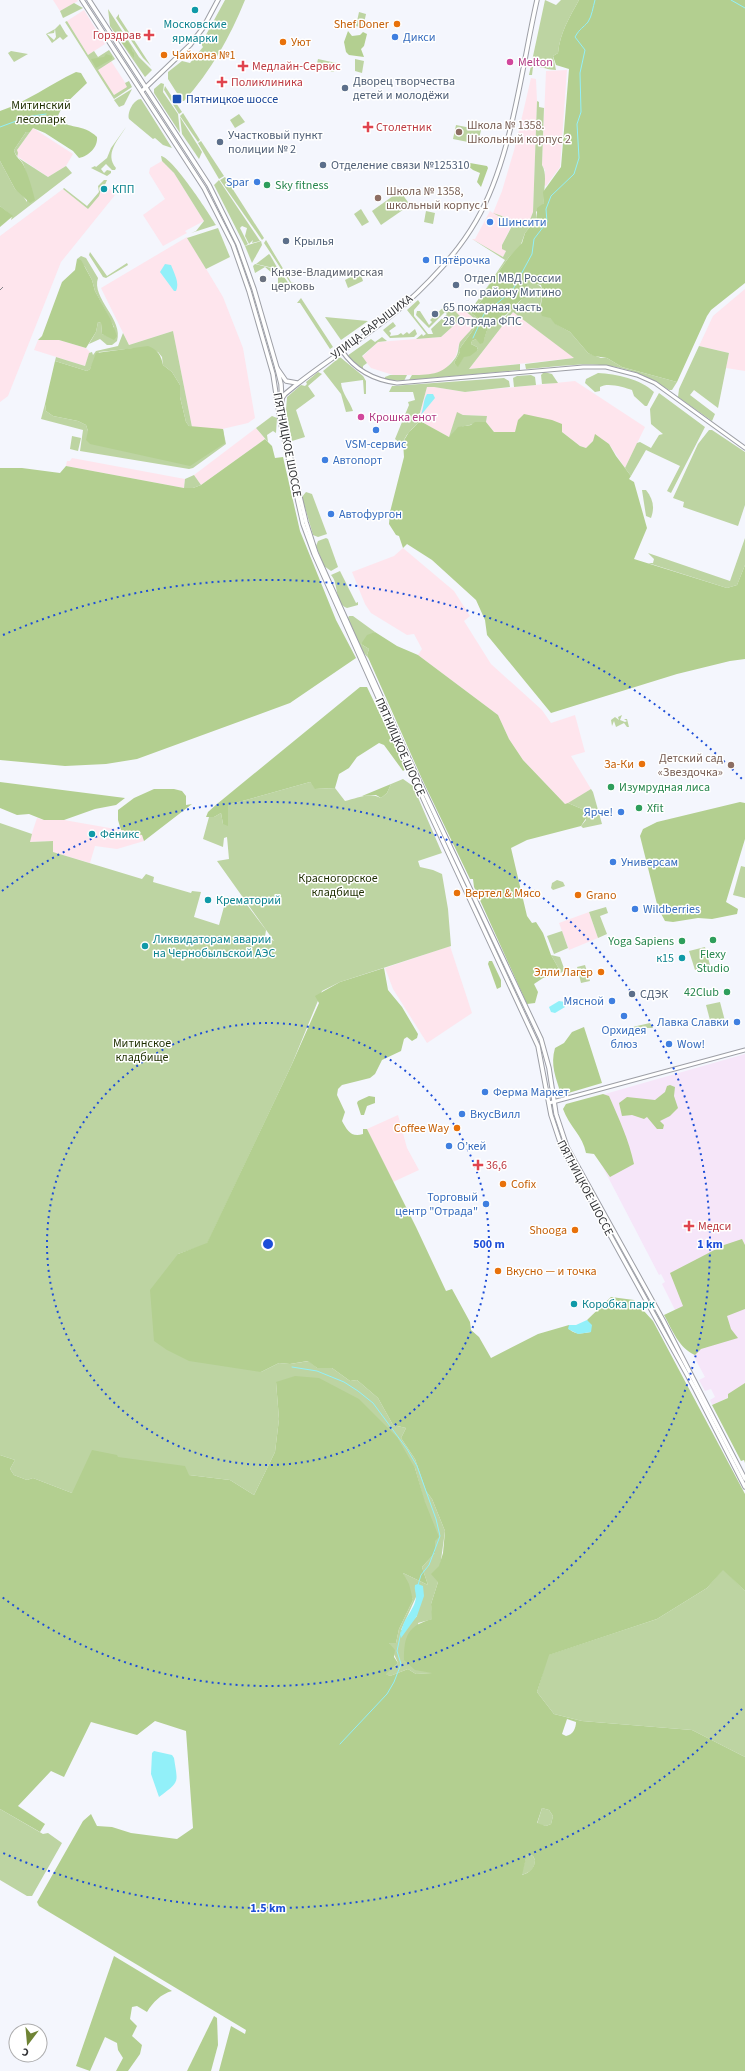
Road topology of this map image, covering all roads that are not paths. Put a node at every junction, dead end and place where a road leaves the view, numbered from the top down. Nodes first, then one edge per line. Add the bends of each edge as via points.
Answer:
1 (82, 0) edge
2 (89, 0) edge
3 (218, 0) edge
4 (537, 0) edge
5 (146, 87) junction
6 (141, 90) junction
7 (342, 351) junction
8 (278, 368) junction
9 (298, 383) junction
10 (276, 388) junction
11 (283, 396) junction
12 (278, 404) junction
13 (745, 448) edge
14 (745, 1050) edge
15 (554, 1102) junction
16 (549, 1103) junction
17 (745, 1479) edge
18 (745, 1487) edge

1 - 6 main road, ПЯТНИЦКОЕ ШОССЕ
2 - 5 main road, ПЯТНИЦКОЕ ШОССЕ
3 - 5 main road via 203,28 190,45
4 - 7 main road, УЛИЦА БАРЫШИХА via 506,143 492,185 476,221 452,256 430,280 391,315
5 - 6 main road
5 - 8 main road, ПЯТНИЦКОЕ ШОССЕ via 202,174 229,223 254,289
6 - 10 main road, ПЯТНИЦКОЕ ШОССЕ via 204,188 223,223 249,291
7 - 9 main road, УЛИЦА БАРЫШИХА
7 - 13 street via 352,364 364,373 396,383 583,367 614,368 660,386
8 - 9 main road via 286,381
8 - 11 main road, ПЯТНИЦКОЕ ШОССЕ
9 - 11 main road, УЛИЦА БАРЫШИХА
10 - 11 main road
10 - 12 main road, ПЯТНИЦКОЕ ШОССЕ
11 - 12 main road, УЛИЦА БАРЫШИХА
11 - 15 main road, ПЯТНИЦКОЕ ШОССЕ via 283,420 306,522 316,553 415,772 541,1039
12 - 16 main road, ПЯТНИЦКОЕ ШОССЕ via 299,509 314,554 426,805 538,1046
14 - 15 street
15 - 16 street
15 - 17 main road, ПЯТНИЦКОЕ ШОССЕ via 567,1147 666,1326
16 - 18 main road, ПЯТНИЦКОЕ ШОССЕ via 558,1138 569,1162 649,1305

